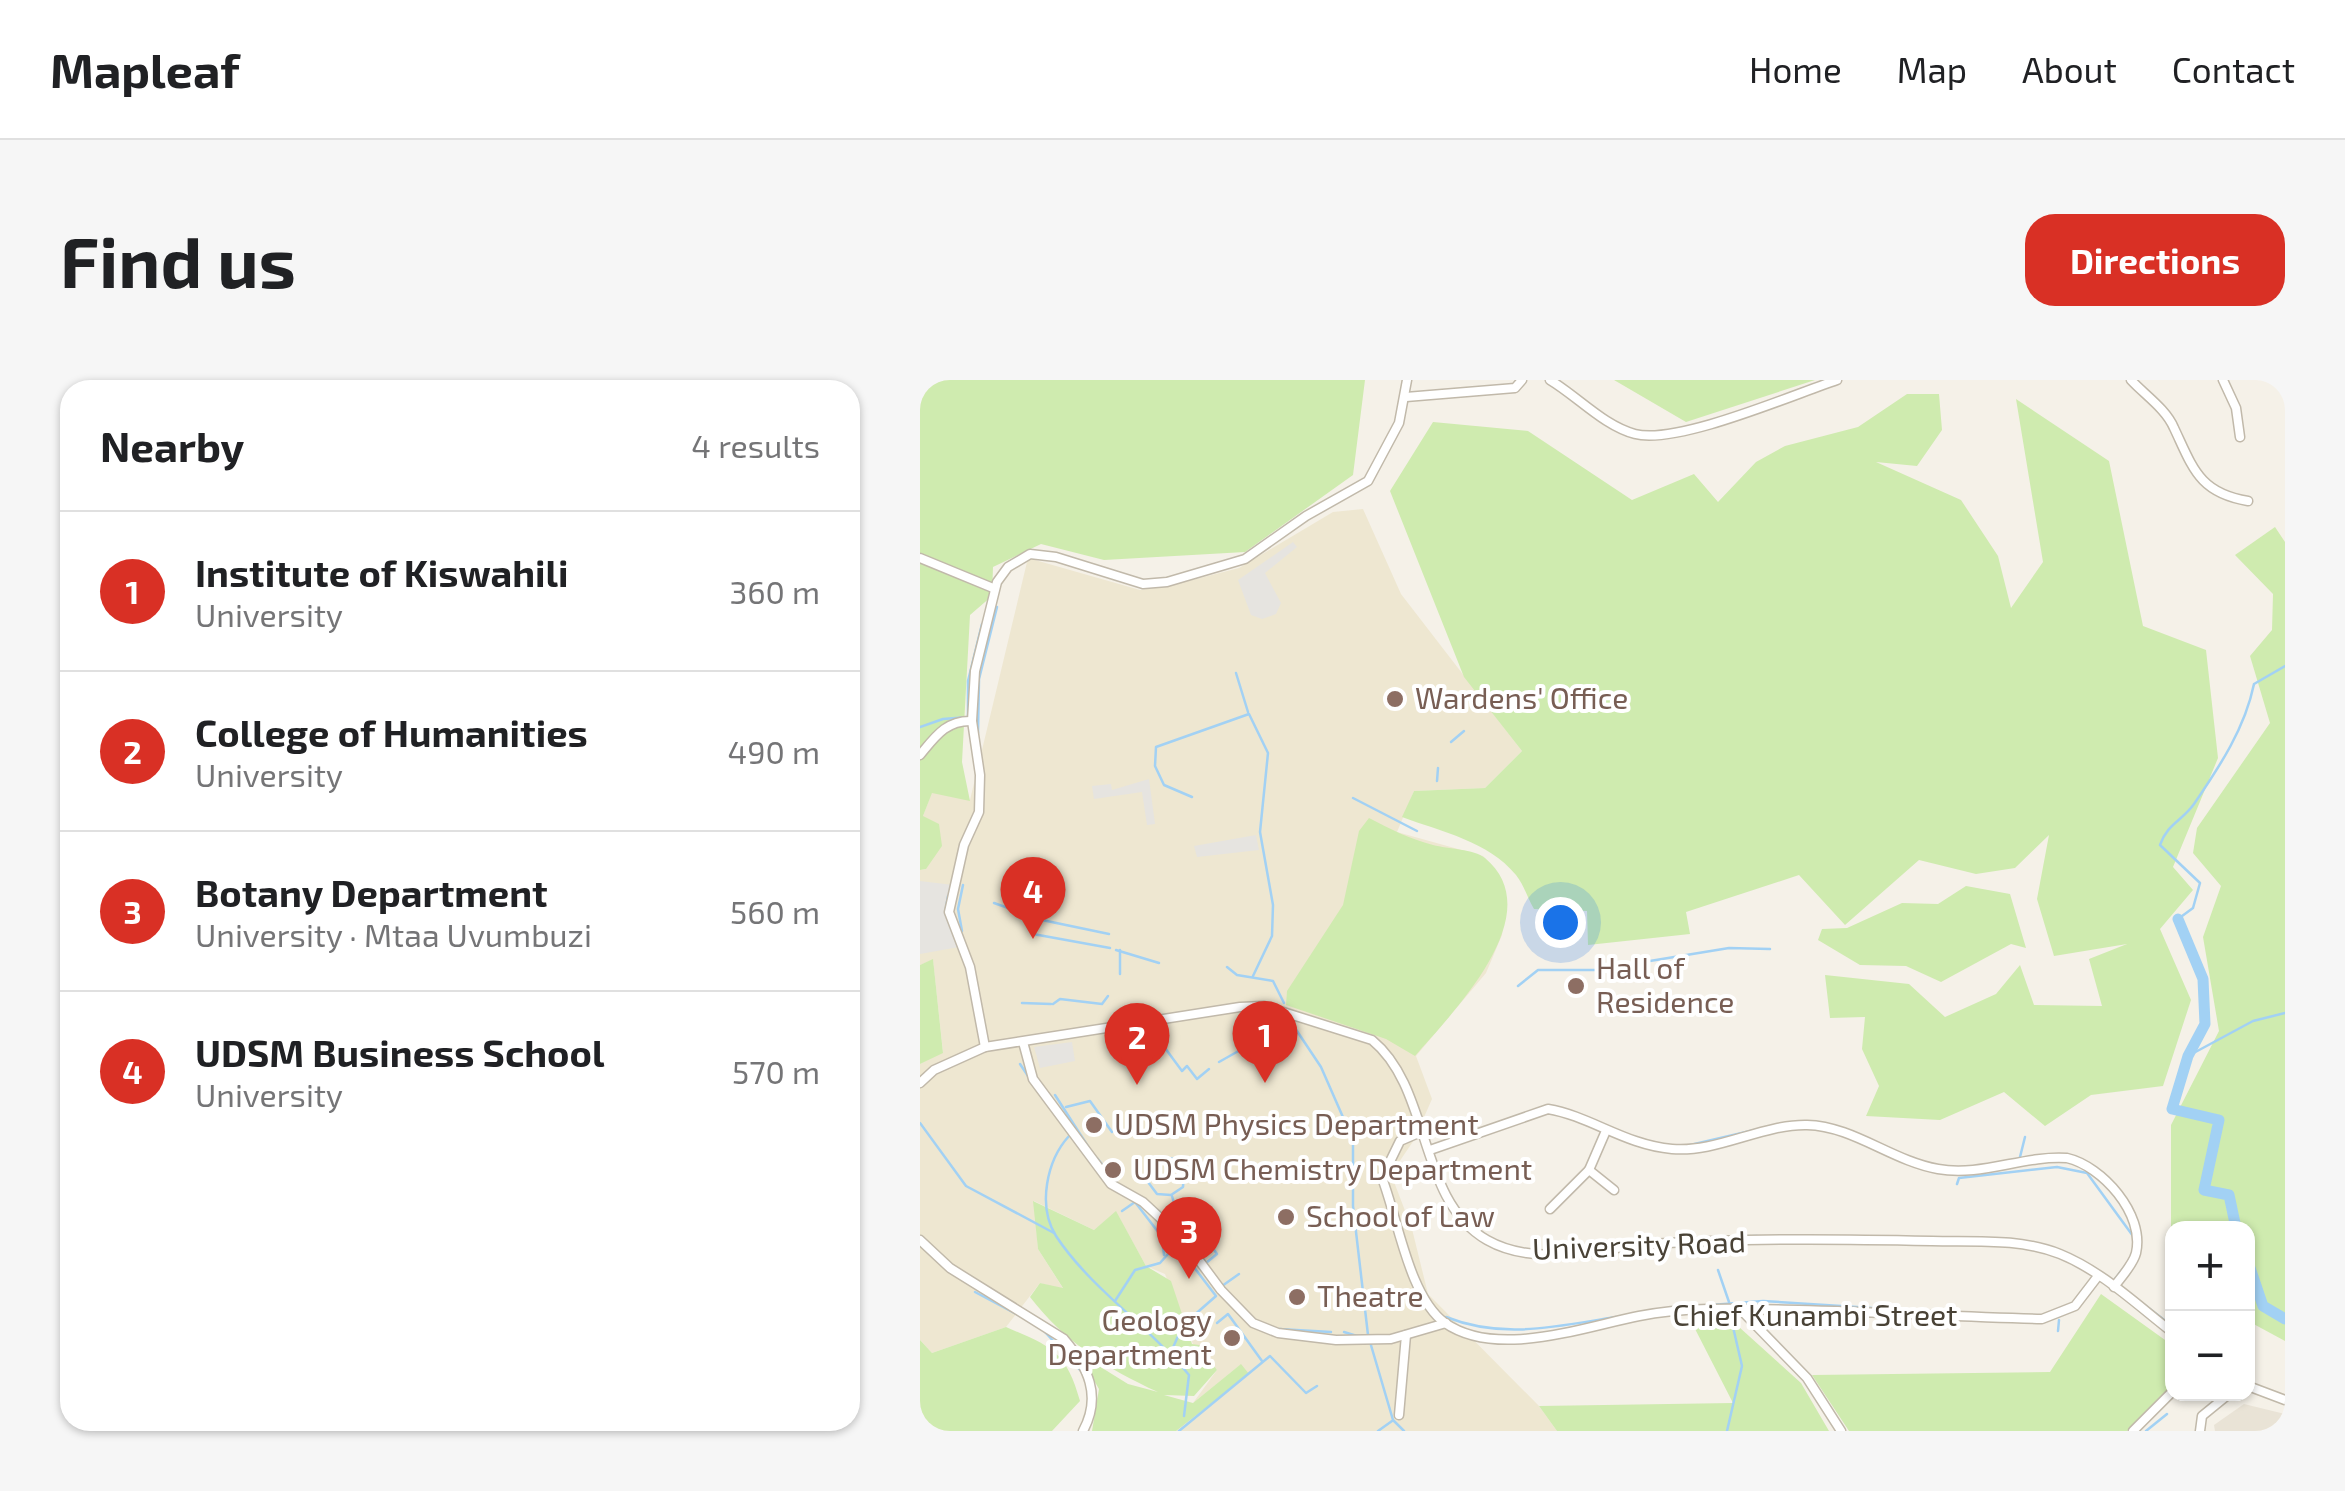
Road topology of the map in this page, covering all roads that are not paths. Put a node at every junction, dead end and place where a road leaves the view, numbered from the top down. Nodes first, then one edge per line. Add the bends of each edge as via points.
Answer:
1 (1407, 380) edge
2 (1522, 380) edge
3 (1550, 380) edge
4 (1836, 380) edge
5 (2131, 380) edge
6 (2223, 380) edge
7 (1406, 398) junction
8 (2240, 436) dead end
9 (2248, 501) dead end
10 (920, 558) edge
11 (993, 588) junction
12 (972, 720) junction
13 (920, 756) edge
14 (1022, 1042) junction
15 (985, 1047) junction
16 (920, 1083) edge
17 (1423, 1131) junction
18 (1605, 1133) junction
19 (1430, 1150) junction
20 (1589, 1170) junction
21 (1614, 1190) dead end
22 (1550, 1209) dead end
23 (920, 1240) edge
24 (2098, 1276) junction
25 (2114, 1287) junction
26 (1740, 1309) junction
27 (1446, 1323) junction
28 (2165, 1327) edge
29 (1406, 1335) junction
30 (2255, 1389) edge
31 (2165, 1399) edge
32 (2285, 1400) edge
33 (2220, 1401) edge
34 (1399, 1415) dead end
35 (1083, 1431) edge
36 (1841, 1431) edge
37 (2132, 1431) edge
38 (2200, 1431) edge

1 - 7 street
2 - 7 street via 1515,388
3 - 4 street via 1627,431 1649,436
5 - 9 street via 2169,420 2186,460 2211,491
6 - 8 street
7 - 11 street via 1368,481 1245,559 1143,584 1030,554 1005,569
10 - 11 street
11 - 12 street
12 - 13 street via 955,720
12 - 15 street via 979,812 949,912 970,967
14 - 15 street, University Road
14 - 17 street, University Road via 1264,1006 1372,1040 1395,1062
14 - 29 street via 1033,1079 1111,1184 1143,1202 1184,1240 1253,1322 1334,1340
15 - 16 street, University Road
17 - 19 street, University Road
17 - 27 street via 1400,1141 1382,1178 1411,1274
18 - 19 street via 1558,1111 1540,1110
18 - 20 street
18 - 25 street via 1675,1150 1778,1126 1817,1126 1942,1170 2046,1158 2082,1161 2113,1187 2135,1234 2135,1256
19 - 24 street, University Road via 1462,1217 1481,1236 1512,1250 1540,1254 1800,1239 2016,1243 2061,1255
20 - 21 street
20 - 22 street
23 - 35 street via 1078,1356 1092,1388
24 - 25 street, University Road
24 - 26 street, Chief Kunambi Street via 2075,1306 2042,1319
25 - 28 street, University Road
26 - 27 street, Chief Kunambi Street via 1644,1315 1504,1338
26 - 36 street via 1806,1378
27 - 29 street
29 - 34 street
30 - 32 street
31 - 37 street
33 - 38 street via 2202,1416

